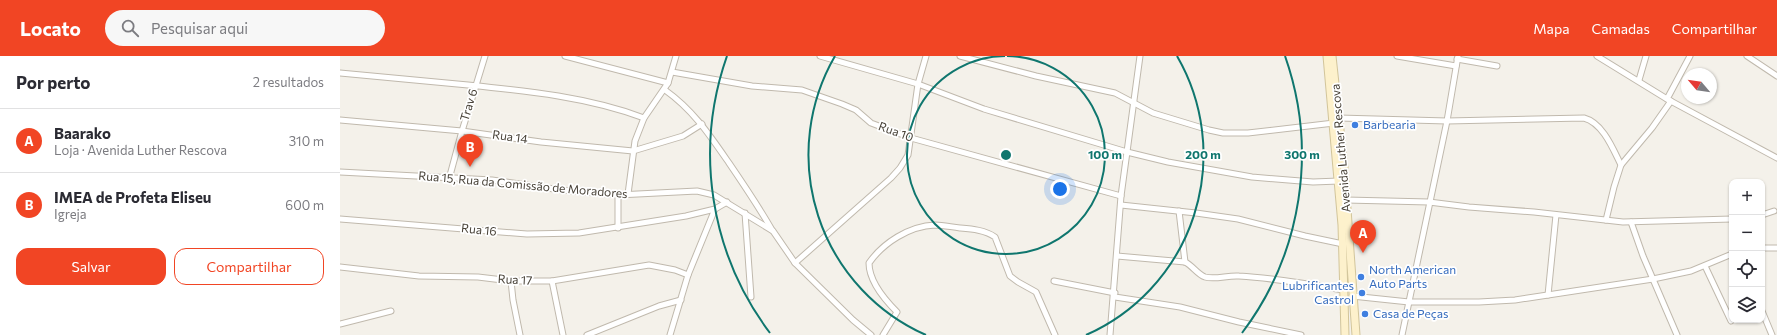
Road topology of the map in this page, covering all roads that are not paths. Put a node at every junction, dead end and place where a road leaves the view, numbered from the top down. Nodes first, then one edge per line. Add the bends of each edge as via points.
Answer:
1 (485, 56) edge
2 (565, 56) edge
3 (676, 56) edge
4 (820, 56) edge
5 (926, 56) edge
6 (960, 56) edge
7 (1140, 56) edge
8 (1327, 56) edge
9 (1332, 56) edge
10 (1397, 56) edge
11 (1597, 56) edge
12 (1646, 56) edge
13 (1690, 56) edge
14 (1747, 56) edge
15 (1758, 56) edge
16 (1458, 58) edge
17 (1756, 62) junction
18 (1456, 66) junction
19 (1497, 66) dead end
20 (672, 72) junction
21 (340, 73) edge
22 (1777, 76) edge
23 (1639, 80) junction
24 (668, 84) junction
25 (918, 84) junction
26 (475, 86) junction
27 (665, 90) junction
28 (1669, 100) junction
29 (1134, 104) junction
30 (644, 118) junction
31 (340, 120) edge
32 (1336, 121) junction
33 (1447, 121) junction
34 (702, 124) junction
35 (462, 131) junction
36 (911, 138) junction
37 (632, 151) junction
38 (1127, 152) junction
39 (1777, 158) edge
40 (1621, 165) junction
41 (340, 172) edge
42 (449, 179) junction
43 (1339, 181) junction
44 (628, 194) junction
45 (618, 195) junction
46 (1121, 196) junction
47 (1346, 200) junction
48 (727, 202) junction
49 (1429, 202) junction
50 (1121, 205) junction
51 (715, 209) junction
52 (1179, 211) junction
53 (1774, 211) dead end
54 (745, 213) junction
55 (1765, 213) edge
56 (1556, 215) junction
57 (340, 219) edge
58 (1729, 219) edge
59 (1606, 220) junction
60 (1631, 222) junction
61 (618, 228) junction
62 (773, 231) junction
63 (1343, 244) junction
64 (1765, 248) edge
65 (1777, 248) edge
66 (1729, 255) edge
67 (1117, 256) junction
68 (1185, 262) junction
69 (795, 263) junction
70 (1705, 266) junction
71 (340, 267) edge
72 (688, 275) junction
73 (1653, 279) junction
74 (511, 281) junction
75 (552, 281) junction
76 (1054, 281) dead end
77 (1344, 290) junction
78 (1115, 295) junction
79 (1548, 295) junction
80 (1352, 296) junction
81 (751, 297) dead end
82 (681, 300) junction
83 (1409, 302) junction
84 (391, 311) dead end
85 (1729, 317) edge
86 (1765, 318) edge
87 (340, 324) edge
88 (520, 335) edge
89 (563, 335) edge
90 (587, 335) edge
91 (670, 335) edge
92 (870, 335) edge
93 (883, 335) edge
94 (1055, 335) edge
95 (1110, 335) edge
96 (1301, 335) edge
97 (1345, 335) edge
98 (1356, 335) edge
99 (1402, 335) edge
100 (1677, 335) edge
101 (1772, 335) edge

1 - 26 street, Trav 6
2 - 24 street
3 - 20 street
4 - 25 street
5 - 25 street
6 - 29 street via 1115,93
7 - 29 street
8 - 32 main road, Avenida Luther Rescova
9 - 32 main road, Avenida Luther Rescova
10 - 18 street
11 - 23 street
12 - 23 street
13 - 28 street
14 - 17 street
15 - 17 street
16 - 18 street
16 - 19 street
17 - 22 street
18 - 33 street
20 - 24 street
20 - 36 street, Rua 10 via 752,86 802,90 856,110 871,123
21 - 26 street
23 - 28 street
24 - 27 street
25 - 36 street
25 - 38 street via 984,109
26 - 30 street via 567,98
26 - 35 street, Trav 6
27 - 30 street
27 - 34 street
28 - 39 street
28 - 40 street via 1652,128
29 - 32 street via 1152,113 1198,128 1223,132 1248,133
29 - 38 street
30 - 37 street
31 - 35 street, Rua 14
32 - 33 street
32 - 43 main road, Avenida Luther Rescova
32 - 47 main road, Avenida Luther Rescova
33 - 40 street via 1584,118 1594,122 1606,137
33 - 49 street
34 - 37 street via 683,136
34 - 62 street
35 - 37 street, Rua 14
35 - 42 street, Trav 6
36 - 46 street, Rua 10
36 - 69 street via 908,156 891,178
37 - 44 street
38 - 43 street via 1190,167 1252,177 1313,182
38 - 46 street
40 - 59 street
41 - 42 street, Rua 15, Rua da Comissão de Moradores
42 - 45 street, Rua 15, Rua da Comissão de Moradores via 492,180
43 - 63 main road, Avenida Luther Rescova
44 - 45 street, Rua 15, Rua da Comissão de Moradores
44 - 48 street, Rua 15, Rua da Comissão de Moradores via 697,191 714,195
45 - 61 street
46 - 50 street
47 - 49 street
47 - 80 main road, Avenida Luther Rescova
48 - 51 street, Rua 16
48 - 54 street, Rua 15, Rua da Comissão de Moradores
49 - 56 street
49 - 83 street
50 - 52 street
50 - 67 street
51 - 61 street, Rua 16
51 - 72 street
52 - 63 street via 1238,219
52 - 68 street
53 - 55 street
54 - 62 street, Rua 15, Rua da Comissão de Moradores
54 - 81 street
56 - 59 street
56 - 79 street
57 - 61 street, Rua 16 via 527,234 579,233
58 - 60 street
59 - 60 street
60 - 73 street
62 - 69 street
63 - 77 main road, Avenida Luther Rescova
64 - 65 street
66 - 70 street
67 - 68 street
67 - 78 street
68 - 77 street via 1209,278 1261,278
69 - 92 street
70 - 73 street
70 - 85 street
71 - 74 street, Rua 17 via 419,276 478,277
72 - 75 street, Rua 17 via 649,265
72 - 82 street
73 - 79 street
73 - 100 street
74 - 75 street, Rua 17
74 - 88 street
75 - 89 street
76 - 78 street
77 - 97 main road, Avenida Luther Rescova
78 - 95 street
78 - 96 street
79 - 83 street via 1500,301
80 - 83 street
80 - 98 main road, Avenida Luther Rescova
82 - 90 street via 664,304
82 - 91 street
83 - 99 street
84 - 87 street
86 - 101 street
93 - 94 street via 897,312 874,281 869,271 869,263 891,240 906,232 934,225 974,230 995,238 1010,276 1036,292

